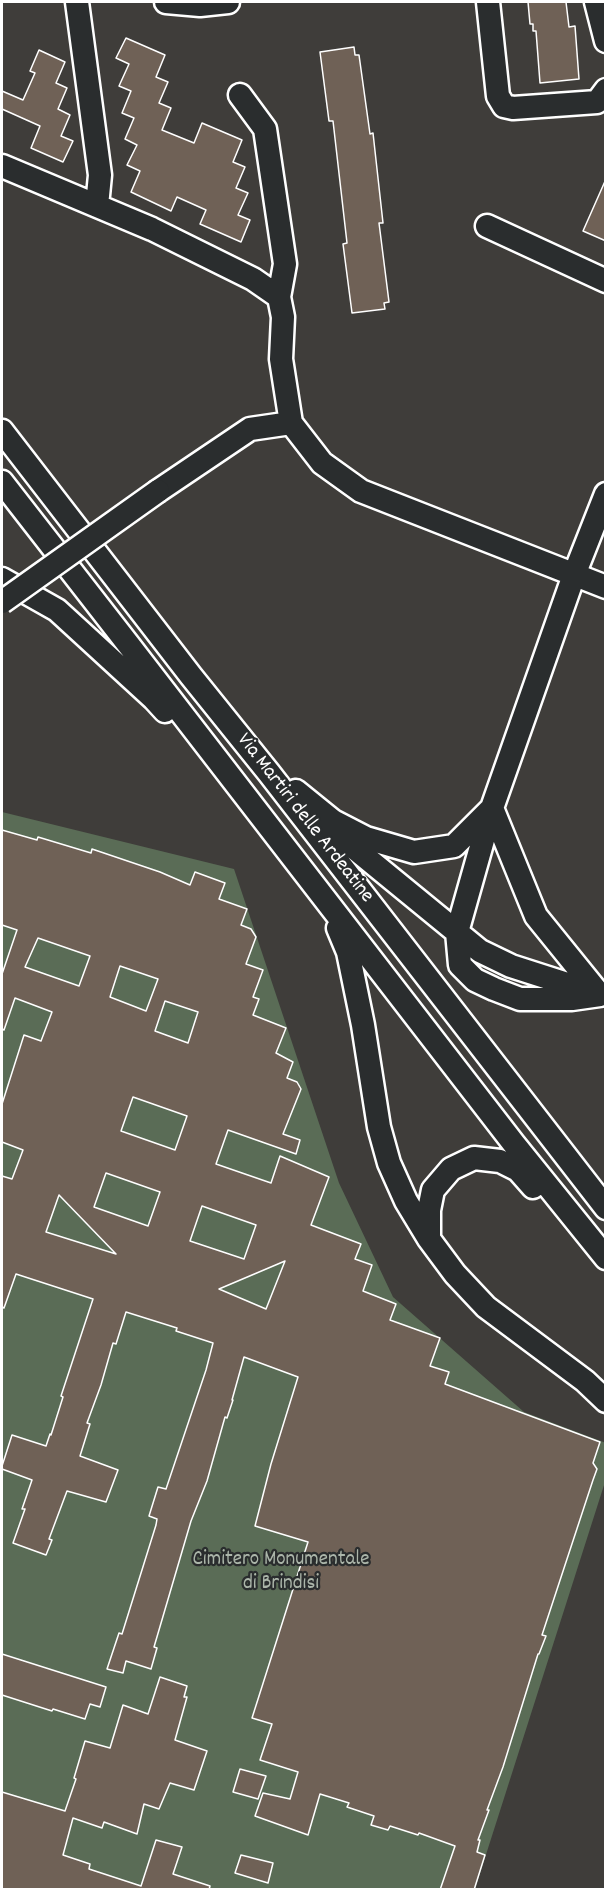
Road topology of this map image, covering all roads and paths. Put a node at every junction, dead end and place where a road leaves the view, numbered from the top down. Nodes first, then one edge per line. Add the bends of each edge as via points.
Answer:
1 (77, 2) edge
2 (166, 2) edge
3 (228, 2) edge
4 (488, 2) edge
5 (596, 2) edge
6 (606, 40) edge
7 (606, 90) edge
8 (240, 95) dead end
9 (2, 166) edge
10 (97, 206) junction
11 (487, 226) dead end
12 (606, 281) edge
13 (279, 297) junction
14 (291, 423) junction
15 (2, 431) edge
16 (2, 482) edge
17 (606, 494) edge
18 (574, 575) junction
19 (2, 579) edge
20 (606, 586) edge
21 (2, 602) edge
22 (269, 773) junction
23 (249, 800) junction
24 (492, 808) junction
25 (333, 821) junction
26 (329, 904) junction
27 (457, 932) junction
28 (603, 996) edge
29 (606, 1208) edge
30 (585, 1233) junction
31 (429, 1239) junction
32 (606, 1258) edge
33 (606, 1401) edge

1 - 10 street via 100,175
2 - 3 street
4 - 7 street via 498,96 504,106 597,102
5 - 6 street
8 - 13 street via 265,129 285,264
9 - 10 street
10 - 13 street via 243,274
11 - 12 street
13 - 14 street via 283,317 281,359
14 - 18 street via 322,463 361,491
14 - 21 street, bridge via 249,429
15 - 22 street, Via Martiri delle Ardeatine
16 - 23 street, Via Martiri delle Ardeatine
17 - 18 street
18 - 20 street
18 - 24 street
19 - 23 street via 57,610 154,699 213,767
22 - 25 street
22 - 29 street, Via Martiri delle Ardeatine
23 - 26 street, Via Martiri delle Ardeatine
24 - 25 street via 454,846 414,852 366,838
24 - 27 street
24 - 28 street via 536,916
25 - 27 street via 353,847
26 - 30 street, Via Martiri delle Ardeatine
26 - 31 street via 348,952 389,1163
27 - 28 street via 480,951 511,966
30 - 31 street via 562,1220 518,1170 500,1161 474,1158 451,1169 434,1190
30 - 32 street, Via Martiri delle Ardeatine
31 - 33 street via 486,1307

